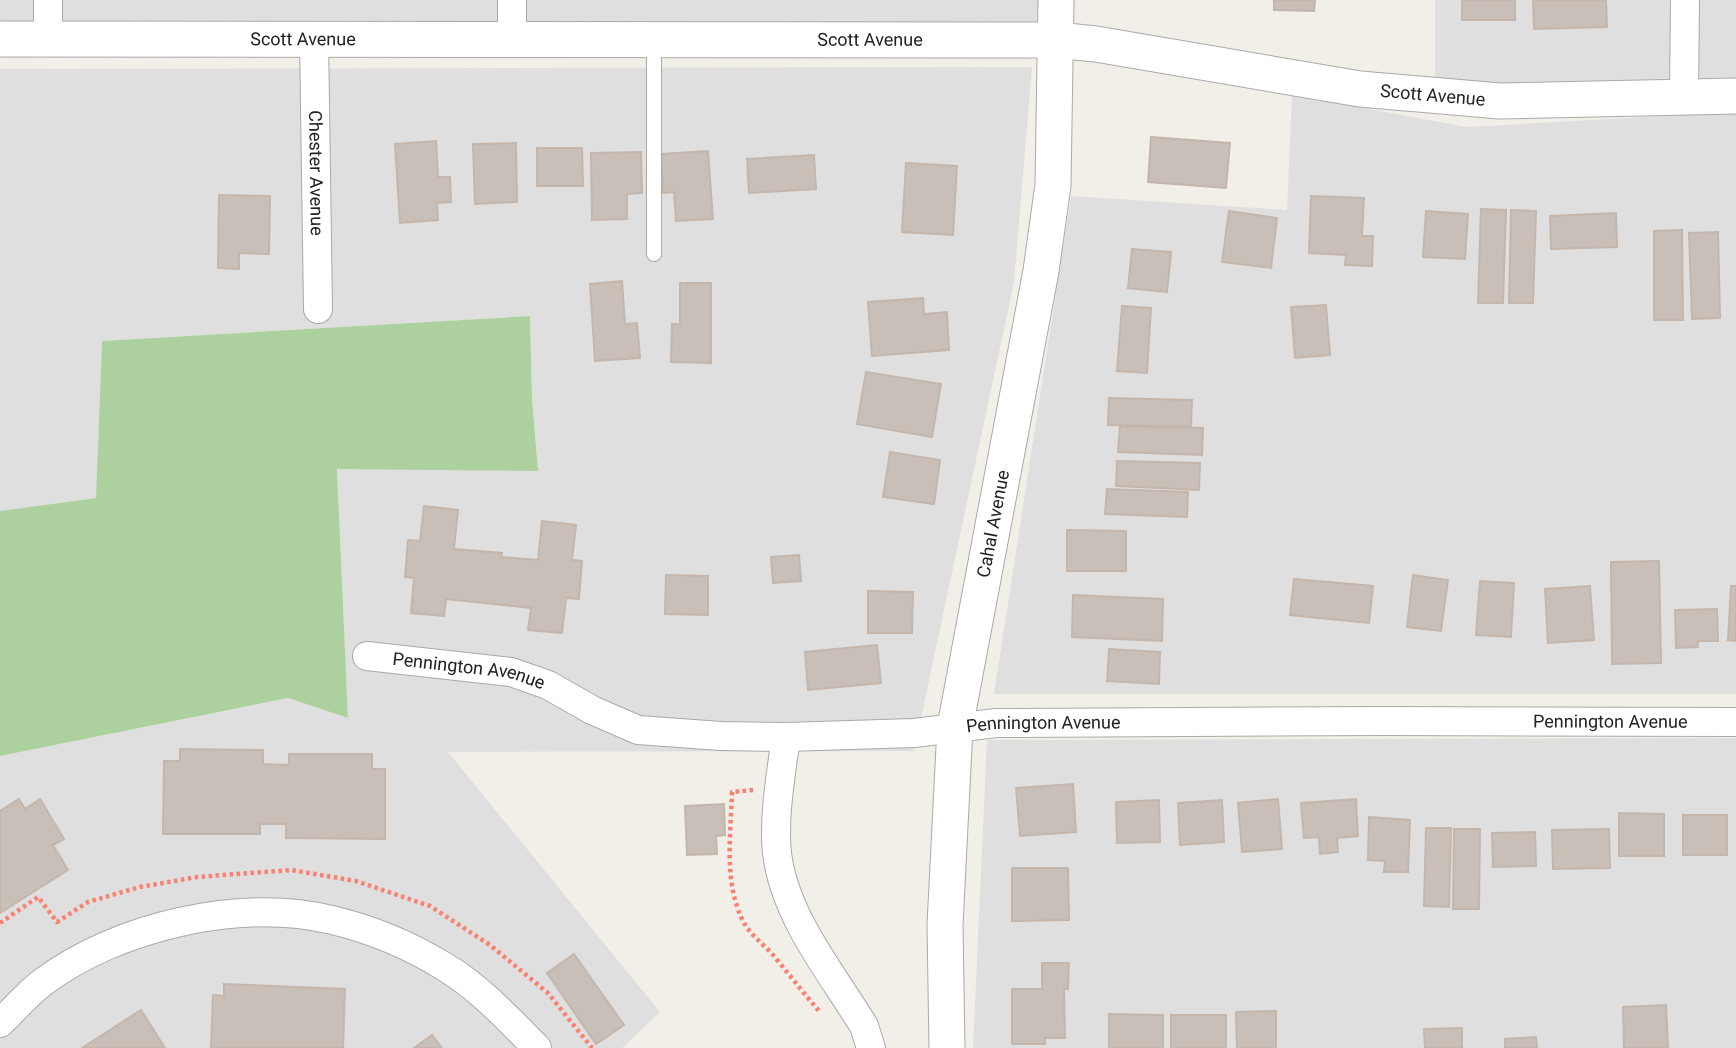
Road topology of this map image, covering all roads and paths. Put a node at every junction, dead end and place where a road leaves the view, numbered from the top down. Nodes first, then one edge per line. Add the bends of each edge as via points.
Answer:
1 (48, 0) edge
2 (512, 0) edge
3 (1056, 0) edge
4 (1685, 0) edge
5 (314, 38) junction
6 (512, 38) junction
7 (0, 39) edge
8 (48, 39) junction
9 (654, 39) junction
10 (1056, 40) junction
11 (1684, 96) junction
12 (1736, 96) edge
13 (654, 254) dead end
14 (318, 309) dead end
15 (367, 656) dead end
16 (1736, 722) edge
17 (955, 727) junction
18 (786, 737) junction
19 (0, 1023) edge
20 (537, 1048) edge
21 (871, 1048) edge
22 (947, 1048) edge

1 - 8 street
2 - 6 street
3 - 10 street, Cahal Avenue
4 - 11 street
5 - 6 street, Scott Avenue
5 - 8 street, Scott Avenue
5 - 14 street, Chester Avenue
6 - 9 street, Scott Avenue
7 - 8 street, Scott Avenue
9 - 10 street, Scott Avenue
9 - 13 lane
10 - 11 street, Scott Avenue via 1360,89 1500,101
10 - 17 street, Cahal Avenue via 1053,186 1041,271
11 - 12 street, Scott Avenue
15 - 18 street, Pennington Avenue via 512,672 638,730
16 - 17 street, Pennington Avenue via 996,723
17 - 18 street, Pennington Avenue via 914,733
17 - 22 street, Cahal Avenue via 946,925
18 - 21 street via 777,807 777,859 793,912 864,1027
19 - 20 street via 43,983 110,944 141,931 200,918 262,912 331,919 392,940 445,967 493,1004

